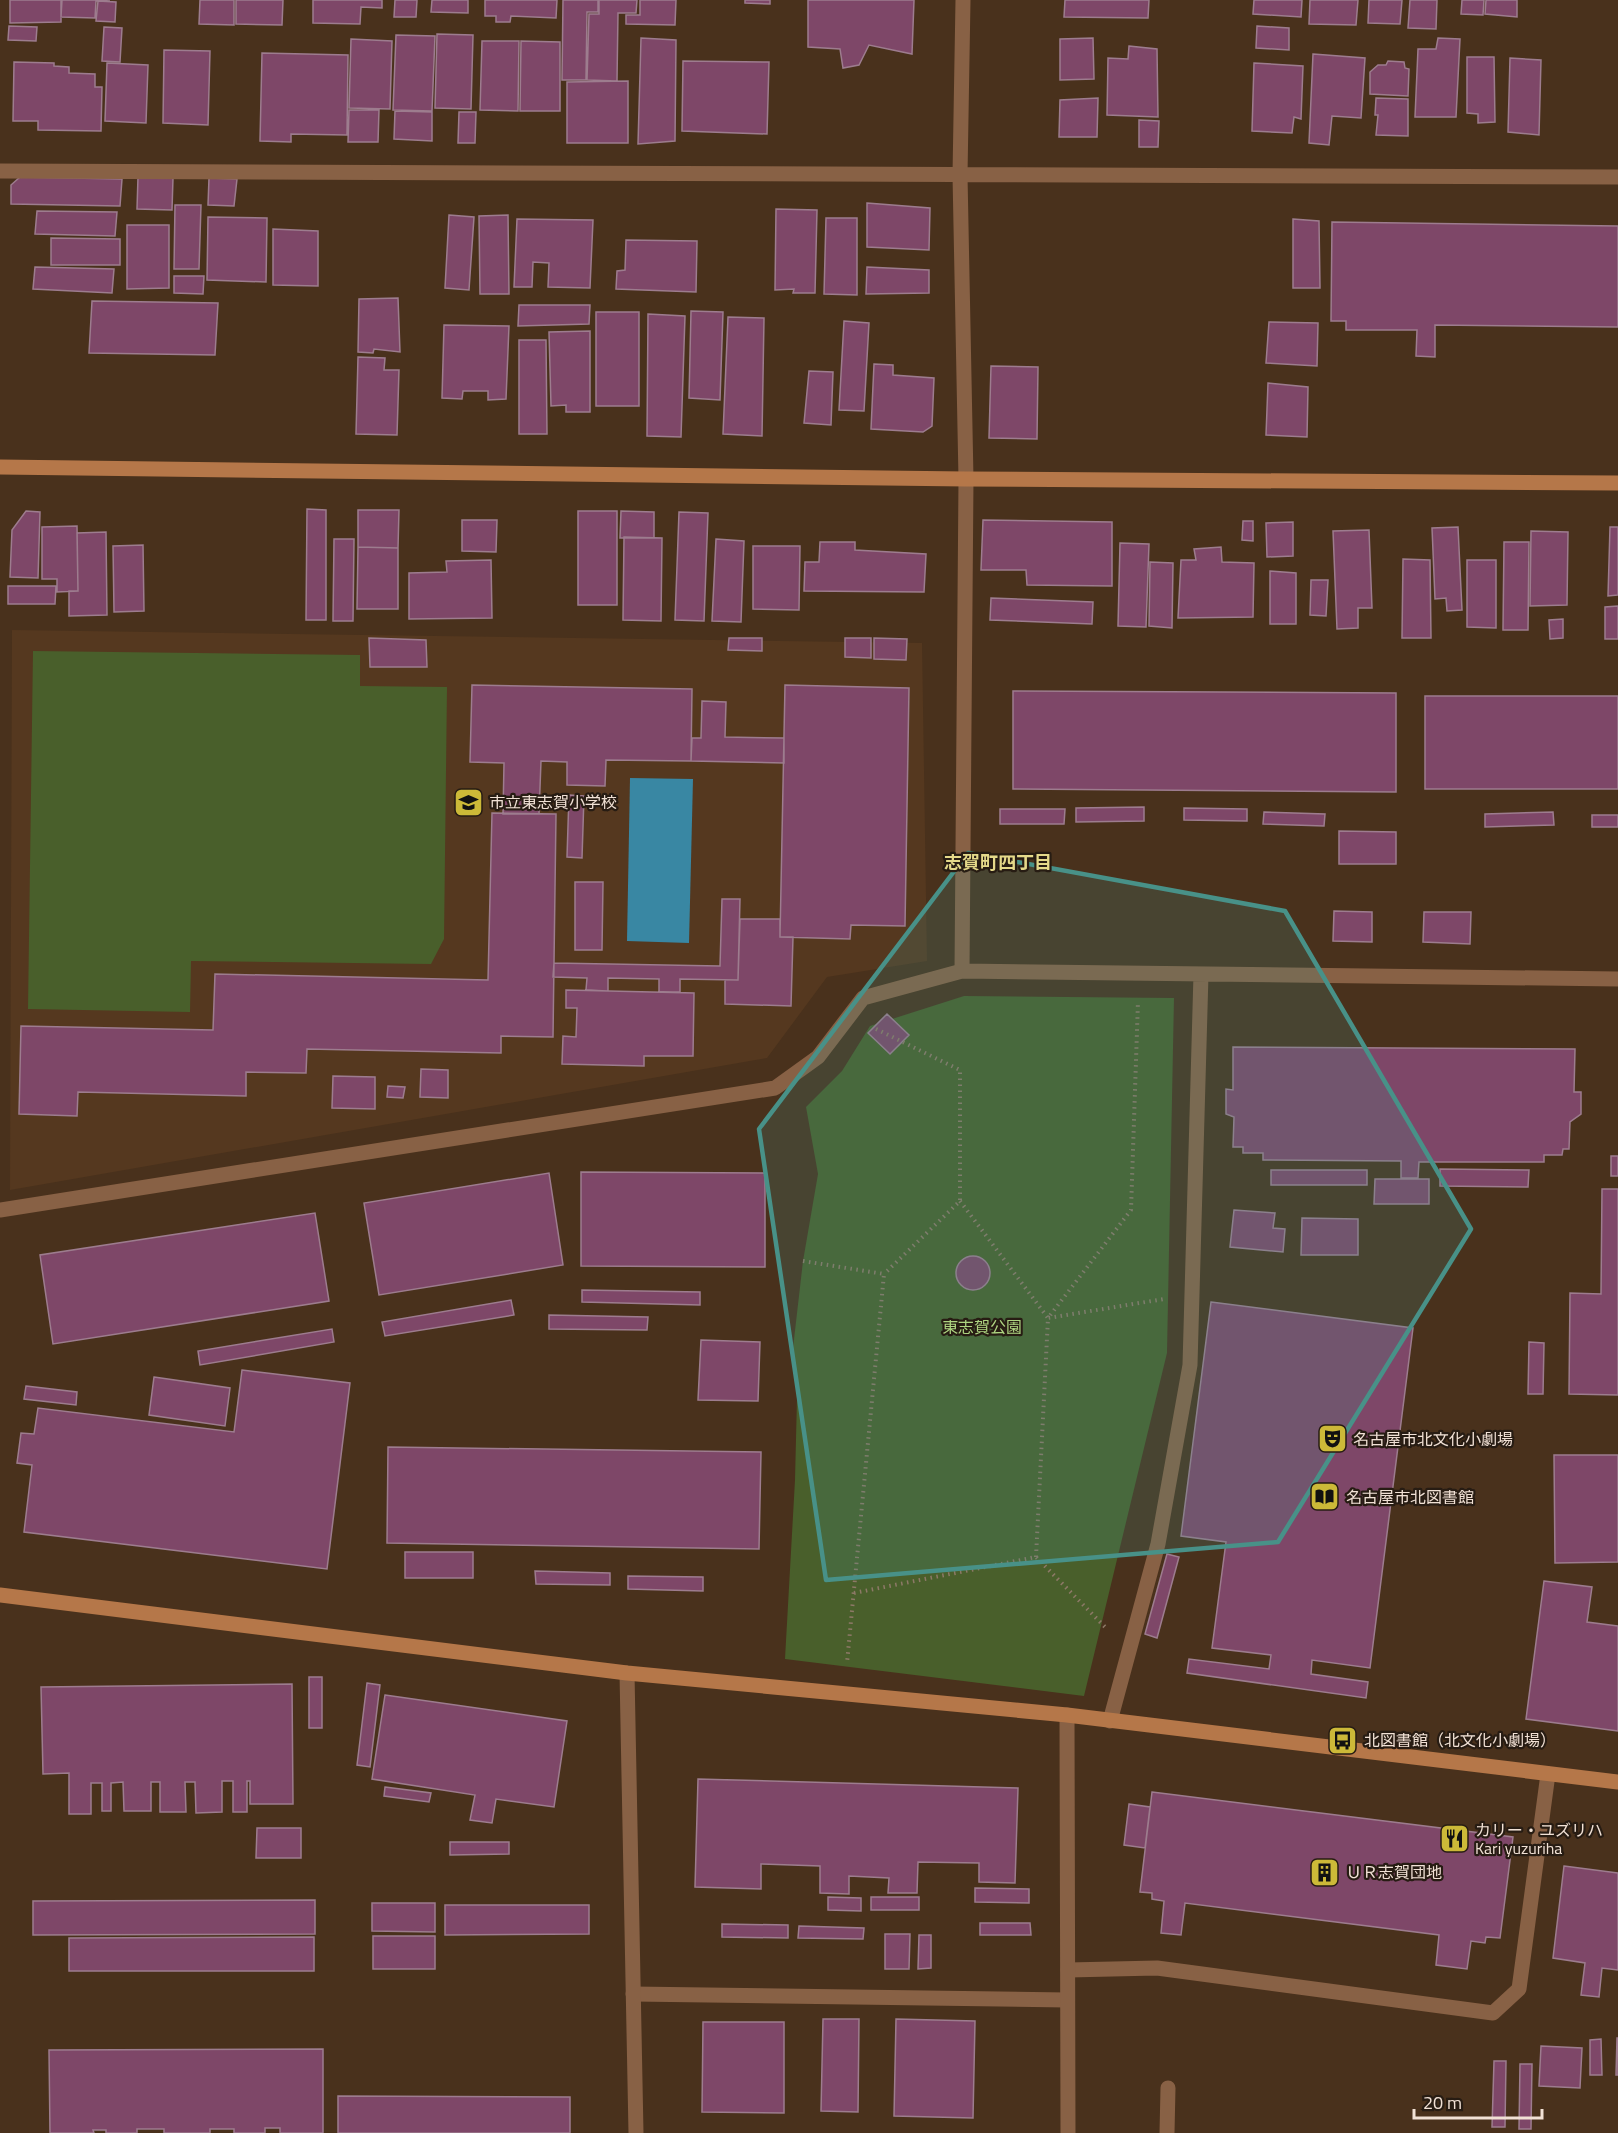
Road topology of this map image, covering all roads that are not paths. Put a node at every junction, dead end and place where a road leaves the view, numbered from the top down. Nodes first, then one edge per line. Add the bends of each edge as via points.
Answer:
1 (963, 0) edge
2 (0, 171) edge
3 (960, 175) junction
4 (1618, 177) edge
5 (0, 467) edge
6 (966, 478) junction
7 (1618, 483) edge
8 (962, 971) junction
9 (1201, 974) junction
10 (1618, 979) edge
11 (0, 1210) edge
12 (0, 1595) edge
13 (627, 1673) junction
14 (1067, 1715) junction
15 (1110, 1721) junction
16 (1548, 1774) junction
17 (1618, 1782) edge
18 (1068, 1970) junction
19 (633, 1994) junction
20 (1067, 2000) junction
21 (1168, 2088) dead end
22 (636, 2133) edge
23 (1068, 2133) edge
24 (1167, 2133) edge

1 - 3 street
2 - 3 street
3 - 4 street
3 - 6 street
5 - 6 street
6 - 7 street
6 - 8 street
8 - 9 street
8 - 11 street via 863,998 818,1057 775,1088
9 - 10 street
9 - 15 street via 1188,1376 1158,1544
12 - 13 street
13 - 14 street
13 - 19 street
14 - 15 street
14 - 18 street
15 - 16 street
16 - 17 street
16 - 18 street via 1519,1989 1493,2013 1157,1968
18 - 20 street
19 - 20 street
19 - 22 street
20 - 23 street
21 - 24 street

